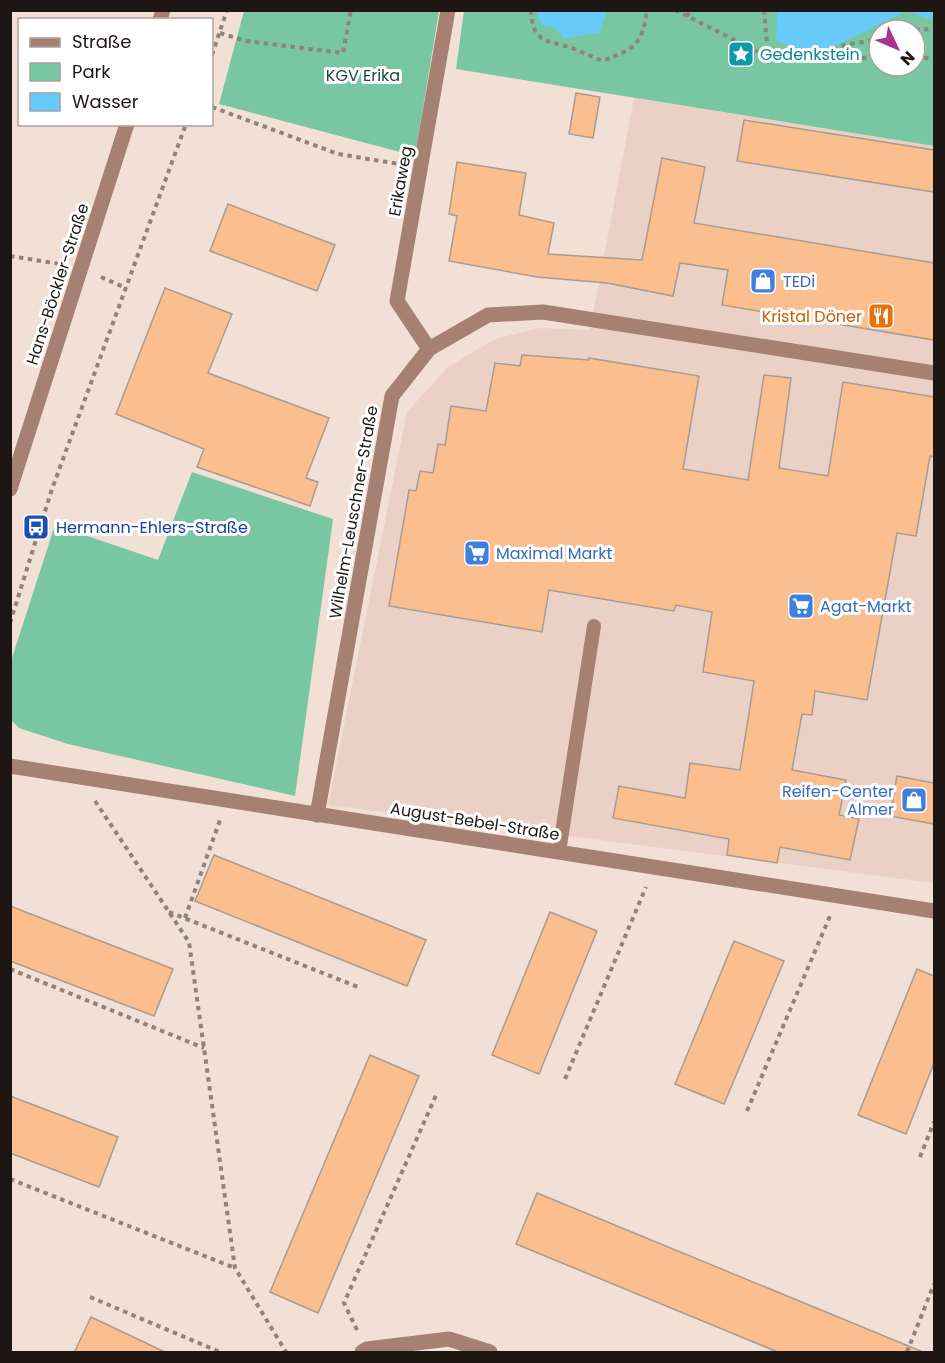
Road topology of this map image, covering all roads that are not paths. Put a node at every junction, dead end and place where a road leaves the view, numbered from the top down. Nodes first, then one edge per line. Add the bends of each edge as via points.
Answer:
1 (448, 10) edge
2 (126, 126) edge
3 (429, 348) junction
4 (934, 373) edge
5 (10, 489) edge
6 (594, 626) dead end
7 (10, 766) edge
8 (317, 815) junction
9 (559, 852) junction
10 (934, 911) edge
11 (365, 1351) edge
12 (489, 1353) edge

1 - 3 street, Erikaweg via 397,301
2 - 5 street, Hans-Böckler-Straße
3 - 4 street, Wilhelm-Leuschner-Straße via 488,315 543,312
3 - 8 street, Wilhelm-Leuschner-Straße via 392,396
6 - 9 lane
7 - 8 street, August-Bebel-Straße
8 - 9 street, August-Bebel-Straße
9 - 10 street, August-Bebel-Straße
11 - 12 street via 450,1339

